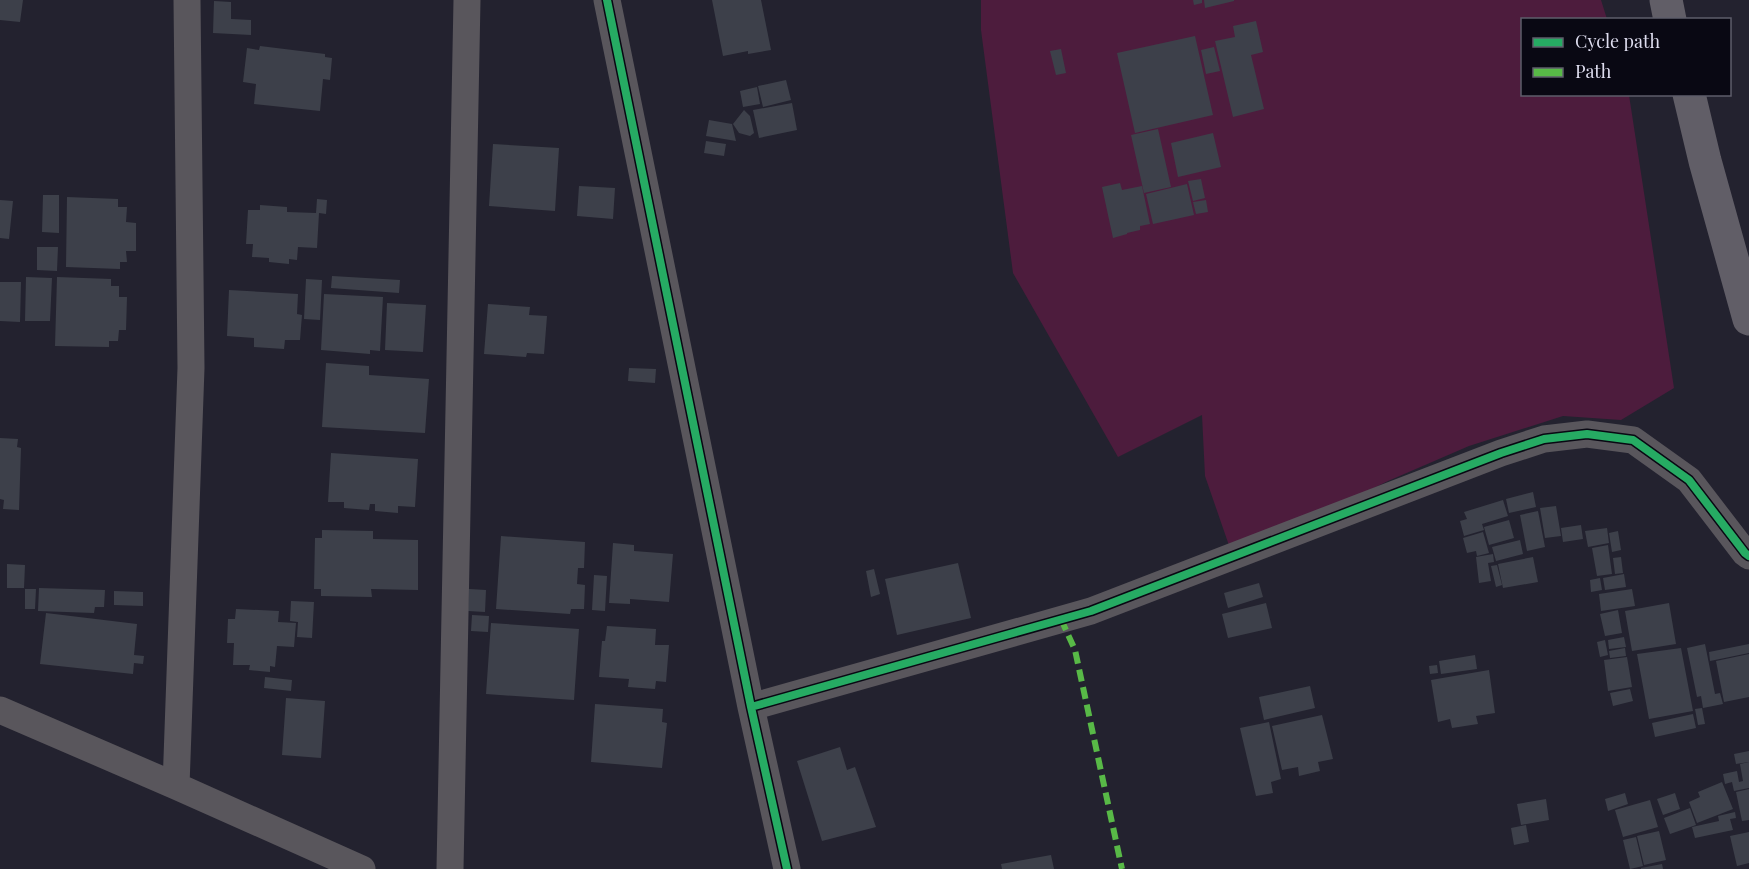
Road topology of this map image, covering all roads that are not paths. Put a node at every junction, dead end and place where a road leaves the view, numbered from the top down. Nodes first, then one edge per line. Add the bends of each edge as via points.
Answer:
1 (187, 0) edge
2 (467, 0) edge
3 (608, 0) edge
4 (1666, 0) edge
5 (1670, 18) edge
6 (1690, 96) edge
7 (1749, 319) edge
8 (1748, 558) edge
9 (751, 708) junction
10 (0, 710) edge
11 (176, 786) junction
12 (325, 861) edge
13 (362, 869) edge
14 (450, 869) edge
15 (787, 869) edge

1 - 11 street via 191,368
2 - 14 street
3 - 9 street
4 - 5 highway
6 - 7 highway
8 - 9 street via 1689,480 1633,440 1587,434 1545,439 1091,611
9 - 15 street
10 - 11 street
11 - 12 street
12 - 13 street

